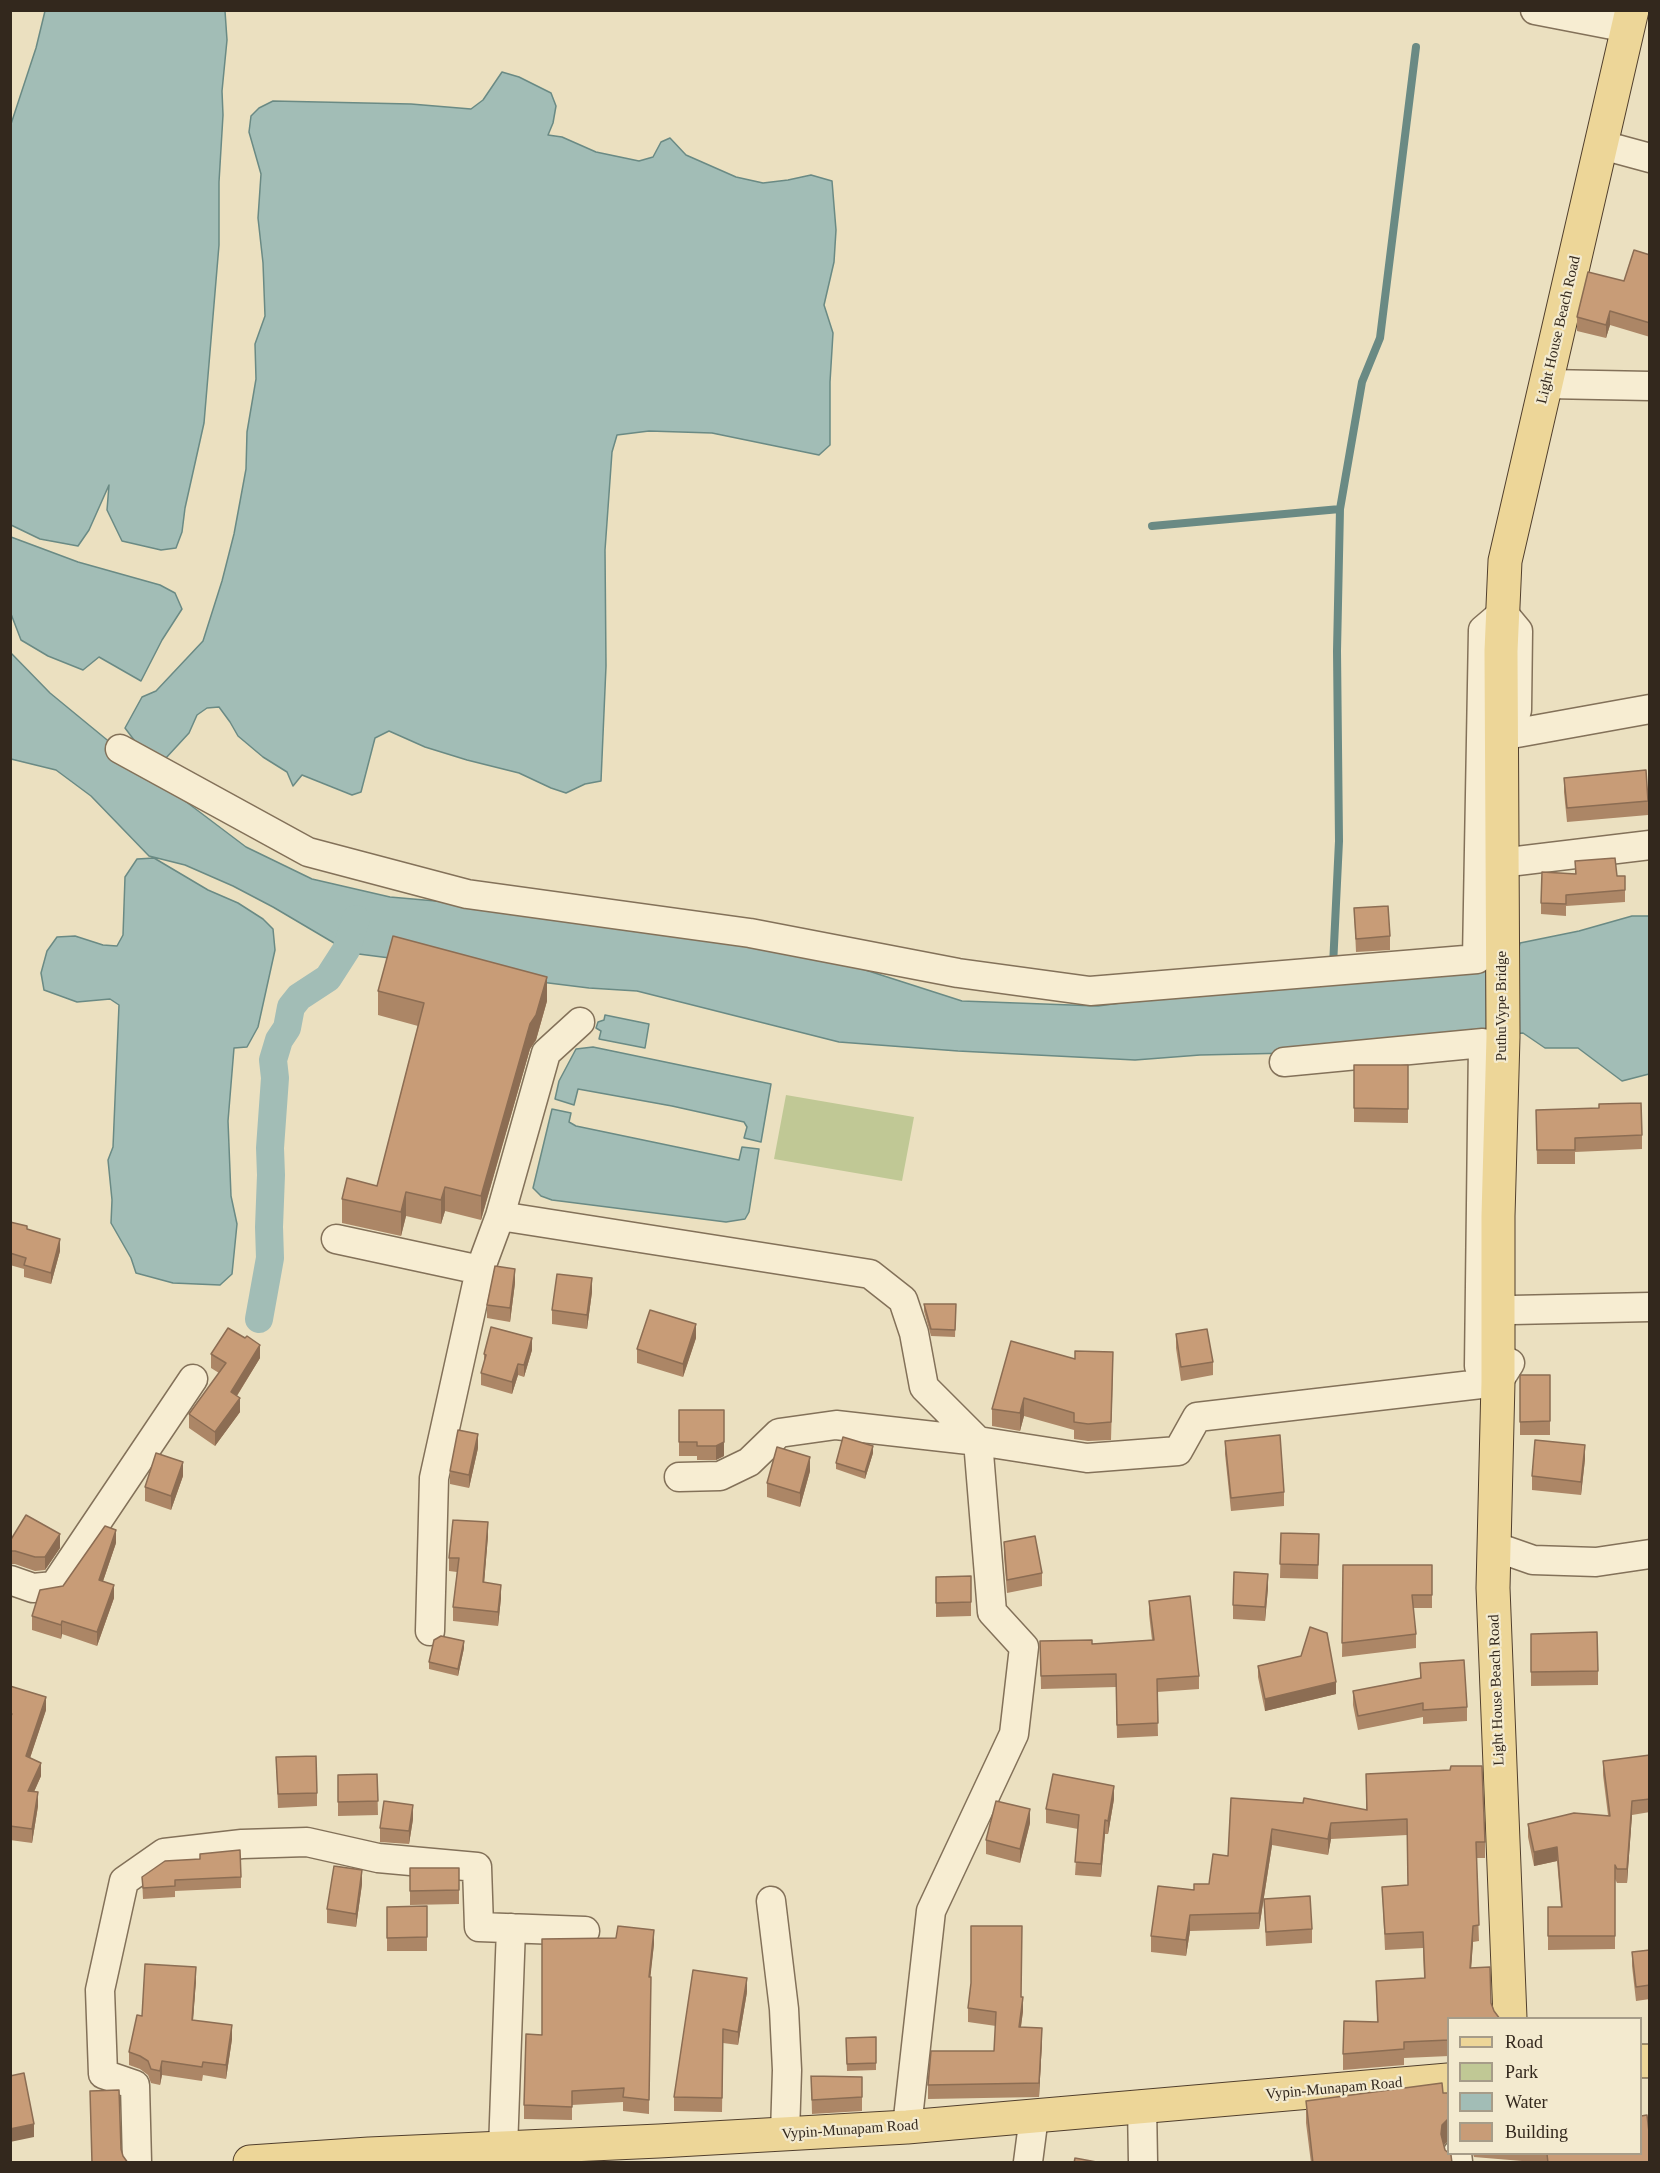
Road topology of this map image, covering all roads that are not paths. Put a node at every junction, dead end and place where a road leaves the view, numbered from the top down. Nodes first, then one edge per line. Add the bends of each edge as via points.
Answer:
1 (1535, 10) edge
2 (1630, 19) edge
3 (1602, 145) junction
4 (1650, 158) edge
5 (1547, 384) junction
6 (1650, 386) edge
7 (1503, 613) junction
8 (1501, 651) joint
9 (1650, 709) edge
10 (1517, 733) junction
11 (120, 749) dead end
12 (1650, 845) edge
13 (1517, 861) junction
14 (1516, 942) dead end
15 (580, 1022) dead end
16 (1516, 1048) dead end
17 (1284, 1062) dead end
18 (500, 1216) junction
19 (336, 1239) dead end
20 (480, 1270) junction
21 (1650, 1307) edge
22 (1512, 1310) junction
23 (1498, 1372) junction
24 (193, 1379) dead end
25 (978, 1441) junction
26 (679, 1477) dead end
27 (1493, 1546) junction
28 (1650, 1554) edge
29 (10, 1580) edge
30 (430, 1631) dead end
31 (771, 1901) dead end
32 (511, 1928) junction
33 (585, 1931) dead end
34 (1510, 2017) edge
35 (1447, 2082) edge
36 (1142, 2105) junction
37 (1035, 2116) junction
38 (907, 2127) junction
39 (785, 2134) junction
40 (503, 2149) junction
41 (659, 2152) edge
42 (137, 2163) edge
43 (250, 2163) edge
44 (1028, 2163) edge
45 (1143, 2163) edge

1 - 2 street
2 - 3 main road, Light House Beach Road
3 - 4 street
3 - 5 main road, Light House Beach Road
5 - 6 street
5 - 7 main road, Light House Beach Road via 1505,561
7 - 8 main road, Light House Beach Road
7 - 10 street via 1518,631
7 - 11 street via 1483,630 1477,958 1090,991 958,973 750,933 467,894 319,855
8 - 23 main road, PuthuVype Bridge via 1503,1037
9 - 10 street
10 - 13 street
12 - 13 street
13 - 14 street
15 - 18 street via 546,1053
16 - 22 street
17 - 23 street via 1483,1043 1479,1366
18 - 20 street
18 - 25 street via 870,1274 903,1300 924,1387
19 - 20 street
20 - 30 street via 434,1478
21 - 22 street
22 - 23 street via 1511,1362
23 - 25 street via 1197,1417 1178,1451 1087,1458
23 - 27 main road, Light House Beach Road
24 - 29 street via 54,1586 33,1588
25 - 26 street via 836,1425 778,1433 749,1462 720,1476
25 - 38 street via 992,1612 1024,1647 1014,1734 931,1911
27 - 28 street via 1533,1560 1596,1563
27 - 34 main road, Light House Beach Road
31 - 39 street via 784,2009
32 - 33 street
32 - 40 street
32 - 42 street via 479,1927 477,1868 378,1858 307,1842 164,1853 124,1881 100,1990 104,2074 135,2085
35 - 36 main road, Vypin-Munapam Road
36 - 37 main road, Vypin-Munapam Road
36 - 45 street
37 - 38 main road, Vypin-Munapam Road
37 - 44 street
38 - 39 main road, Vypin-Munapam Road
39 - 41 main road, Vypin-Munapam Road
40 - 41 main road, Vypin-Munapam Road
40 - 43 main road, Vypin-Munapam Road

